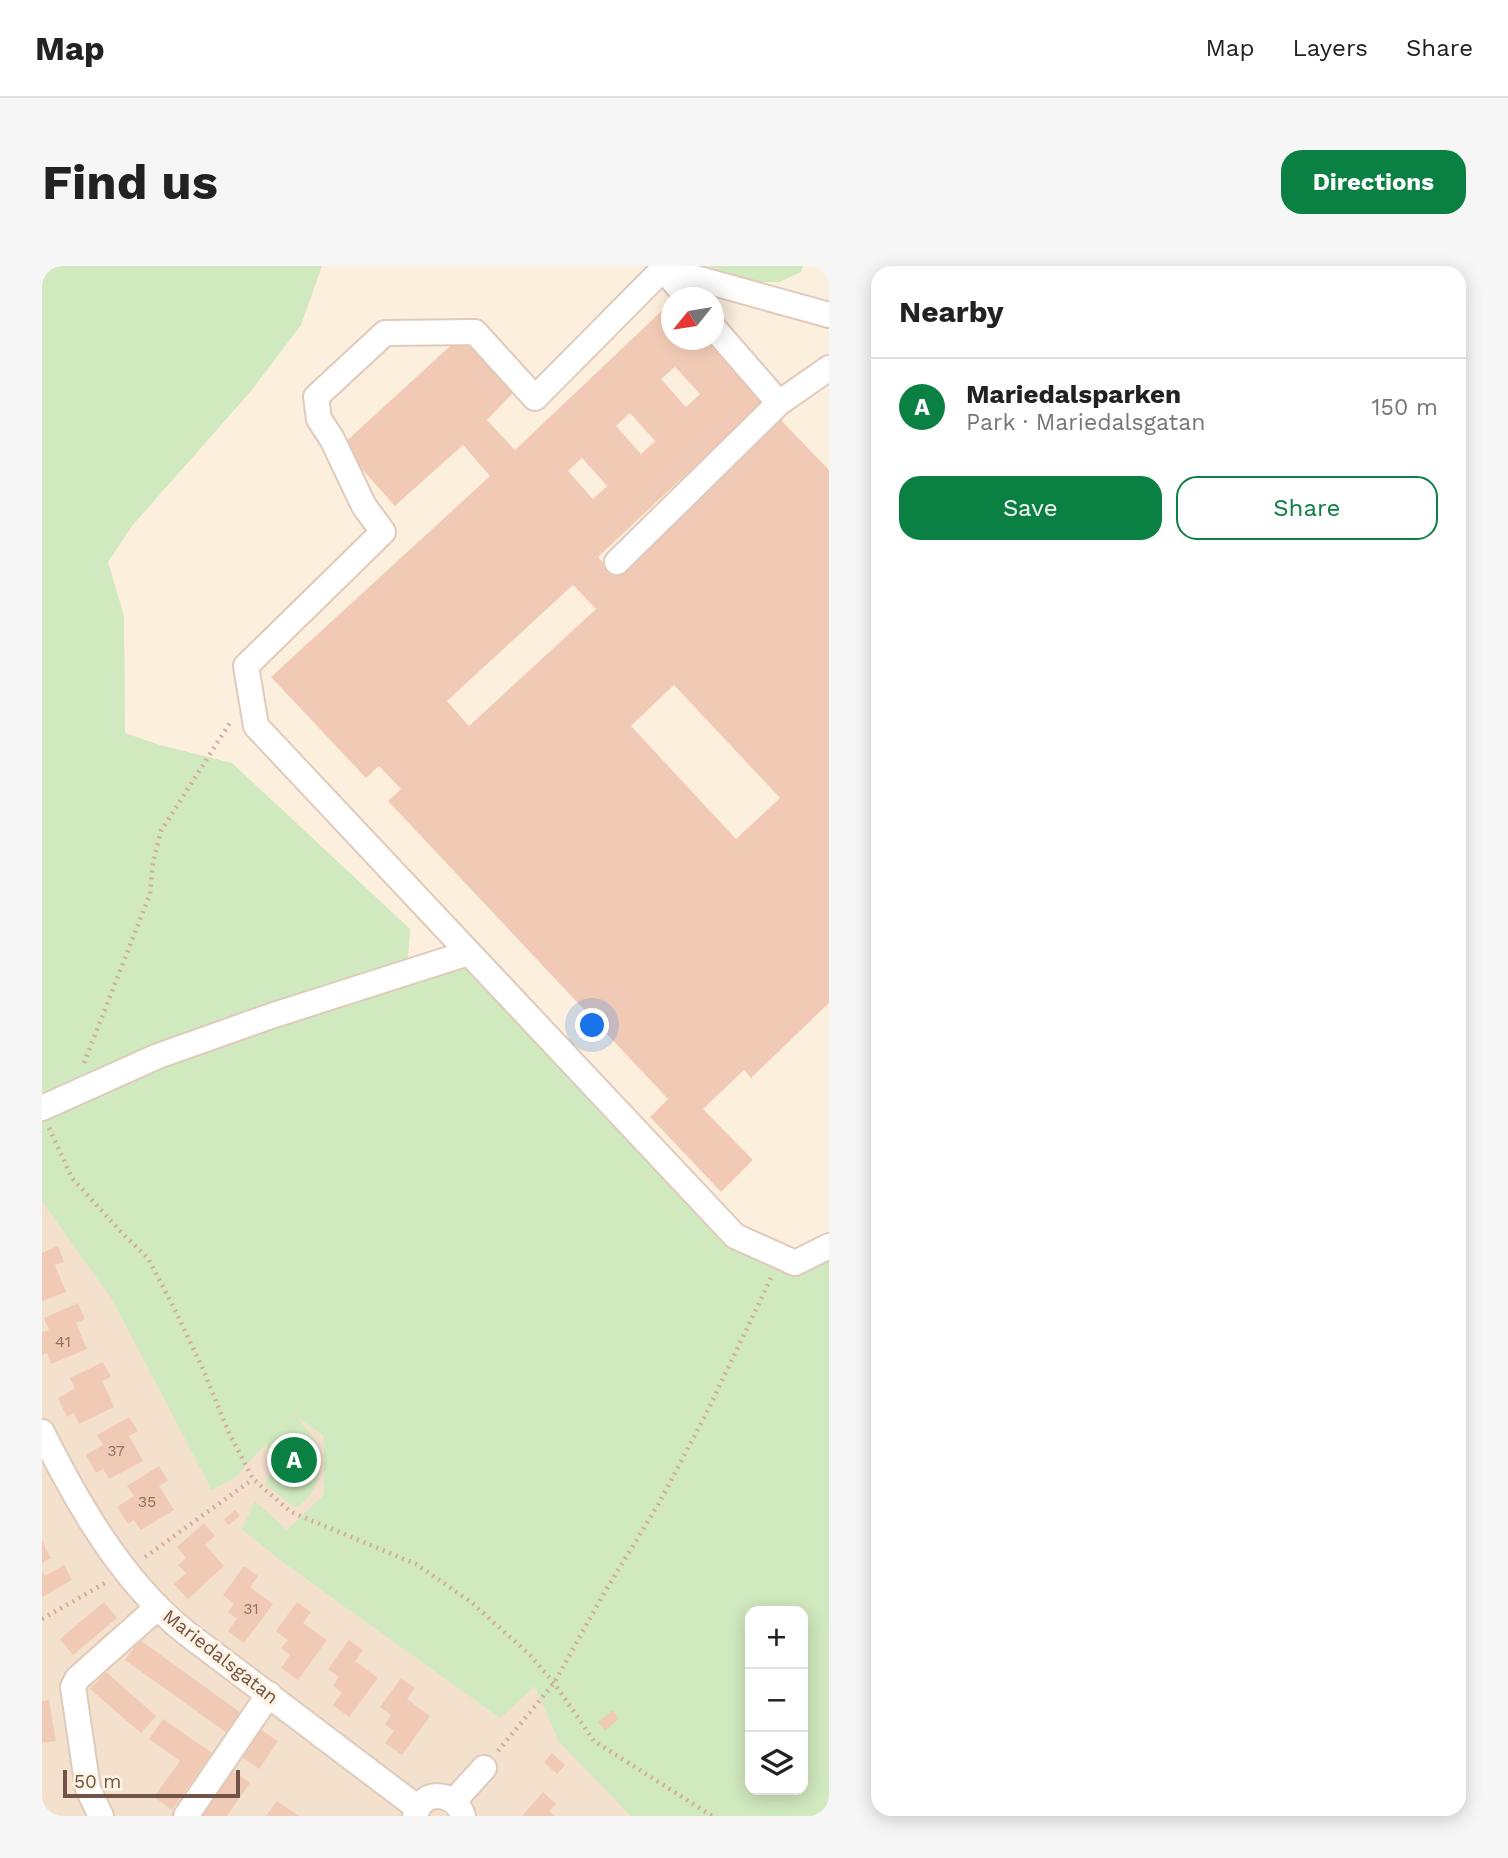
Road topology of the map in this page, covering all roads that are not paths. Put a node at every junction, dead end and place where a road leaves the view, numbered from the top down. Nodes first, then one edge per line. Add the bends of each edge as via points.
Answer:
1 (663, 269) junction
2 (679, 287) edge
3 (829, 315) edge
4 (724, 340) edge
5 (829, 368) edge
6 (779, 403) junction
7 (617, 562) dead end
8 (468, 953) junction
9 (45, 1117) edge
10 (829, 1246) edge
11 (42, 1432) edge
12 (159, 1608) junction
13 (269, 1694) junction
14 (485, 1768) road end
15 (458, 1808) edge
16 (416, 1812) edge
17 (101, 1816) edge
18 (186, 1816) edge

1 - 2 street
1 - 3 street
1 - 8 street via 535,398 475,332 385,333 316,397 319,419 364,506 383,532 246,666 256,726
4 - 6 street
5 - 6 street
6 - 7 street
8 - 9 street via 158,1056 72,1094
8 - 10 street via 735,1236 795,1263
11 - 12 street, Mariedalsgatan via 97,1530
12 - 13 street, Mariedalsgatan
12 - 17 street via 73,1687 88,1789
13 - 16 street, Mariedalsgatan
13 - 18 street
14 - 15 street
15 - 16 street via 448,1797 432,1796

